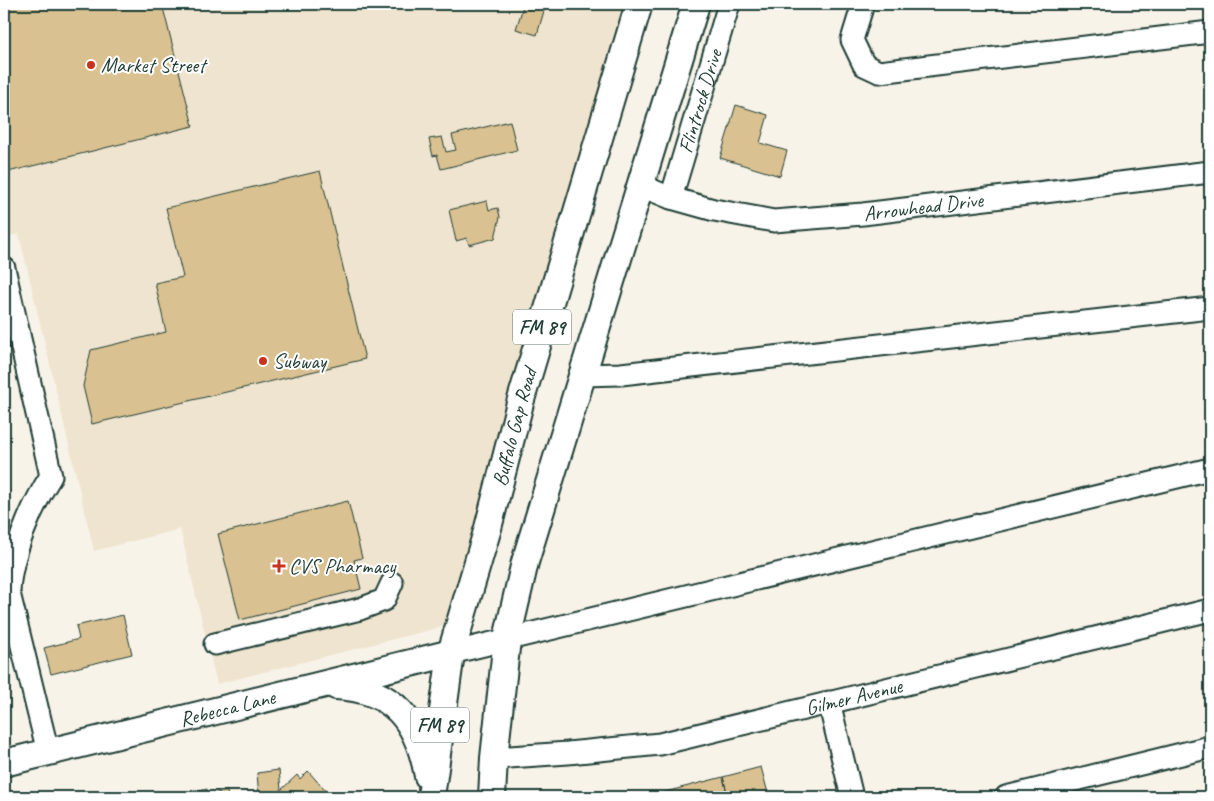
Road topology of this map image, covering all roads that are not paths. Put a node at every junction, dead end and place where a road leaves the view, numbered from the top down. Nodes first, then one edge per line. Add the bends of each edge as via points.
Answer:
1 (639, 4) edge
2 (696, 4) edge
3 (729, 4) edge
4 (863, 4) edge
5 (1210, 32) edge
6 (1210, 172) edge
7 (639, 185) junction
8 (671, 198) junction
9 (4, 268) edge
10 (1210, 308) edge
11 (581, 375) junction
12 (1210, 469) edge
13 (392, 583) dead end
14 (1210, 610) edge
15 (507, 639) junction
16 (215, 644) dead end
17 (451, 653) junction
18 (320, 685) junction
19 (828, 702) junction
20 (1210, 747) edge
21 (48, 752) junction
22 (494, 758) junction
23 (4, 763) edge
24 (431, 794) edge
25 (492, 797) edge
26 (852, 797) edge
27 (1006, 797) edge

1 - 17 main road, Buffalo Gap Road / FM 89 via 520,402 488,528
2 - 7 main road, FM 89
3 - 8 street, Flintrock Drive
4 - 5 street via 852,40 864,65 879,72
6 - 8 street, Arrowhead Drive via 863,214 774,221
7 - 8 street, Arrowhead Drive
7 - 11 main road, FM 89
9 - 21 street via 51,476 40,494 10,572 9,593
10 - 11 street via 621,374
11 - 15 main road, FM 89 via 525,562
12 - 15 street
13 - 16 street via 384,600
14 - 19 street, Gilmer Avenue
15 - 17 street
15 - 22 main road, FM 89
17 - 18 main road, Rebecca Lane
17 - 24 main road, Buffalo Gap Road / FM 89
18 - 21 main road, Rebecca Lane
18 - 24 main road via 352,686 392,703 417,734
19 - 22 street, Gilmer Avenue via 660,744
19 - 26 street
20 - 27 street
21 - 23 main road, Rebecca Lane
22 - 25 main road, FM 89

